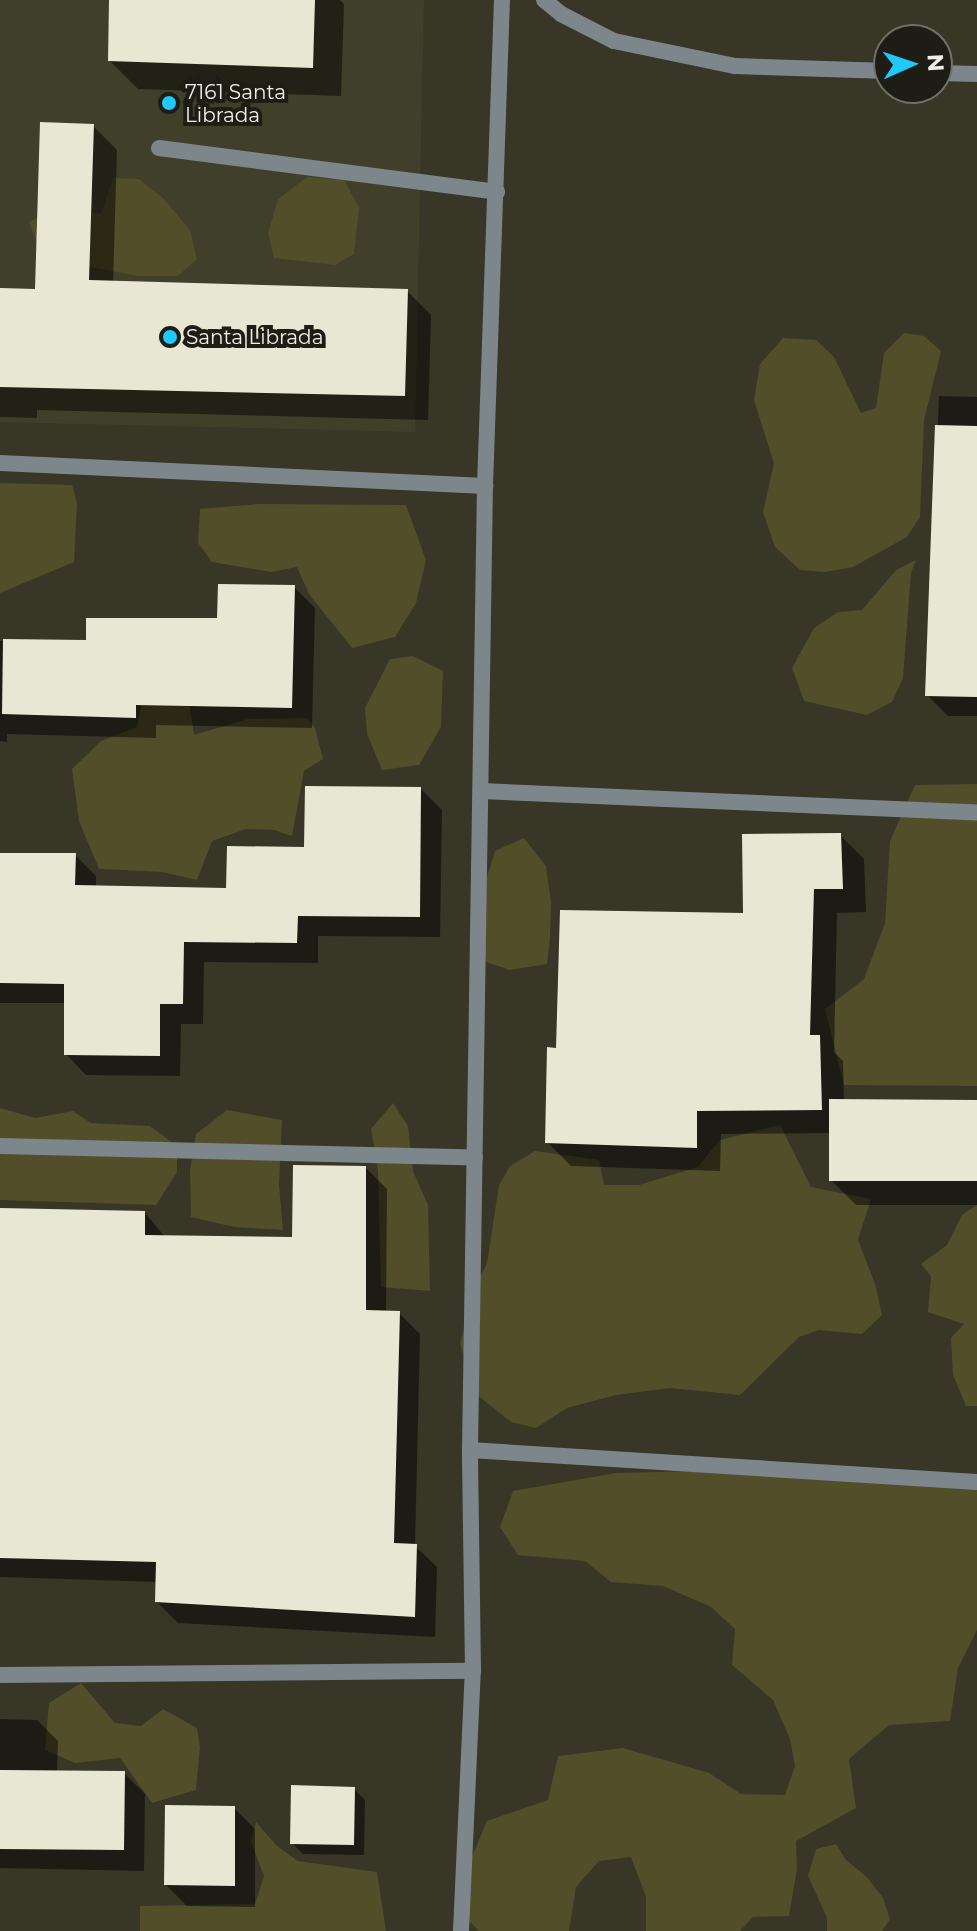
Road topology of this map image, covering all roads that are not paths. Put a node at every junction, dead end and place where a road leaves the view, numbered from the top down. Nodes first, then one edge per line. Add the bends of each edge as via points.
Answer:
1 (502, 0) edge
2 (544, 0) edge
3 (873, 70) edge
4 (953, 73) edge
5 (977, 74) edge
6 (159, 148) dead end
7 (497, 192) junction
8 (0, 463) edge
9 (485, 486) junction
10 (482, 791) junction
11 (977, 813) edge
12 (0, 1146) edge
13 (475, 1158) junction
14 (470, 1450) junction
15 (977, 1482) edge
16 (473, 1671) junction
17 (0, 1675) edge
18 (461, 1931) edge

1 - 7 street
2 - 3 street via 561,14 629,45 735,66
4 - 5 street
6 - 7 street
7 - 9 street
8 - 9 street
9 - 10 street
10 - 11 street
10 - 13 street
12 - 13 street
13 - 14 street
14 - 15 street
14 - 16 street
16 - 17 street
16 - 18 street

